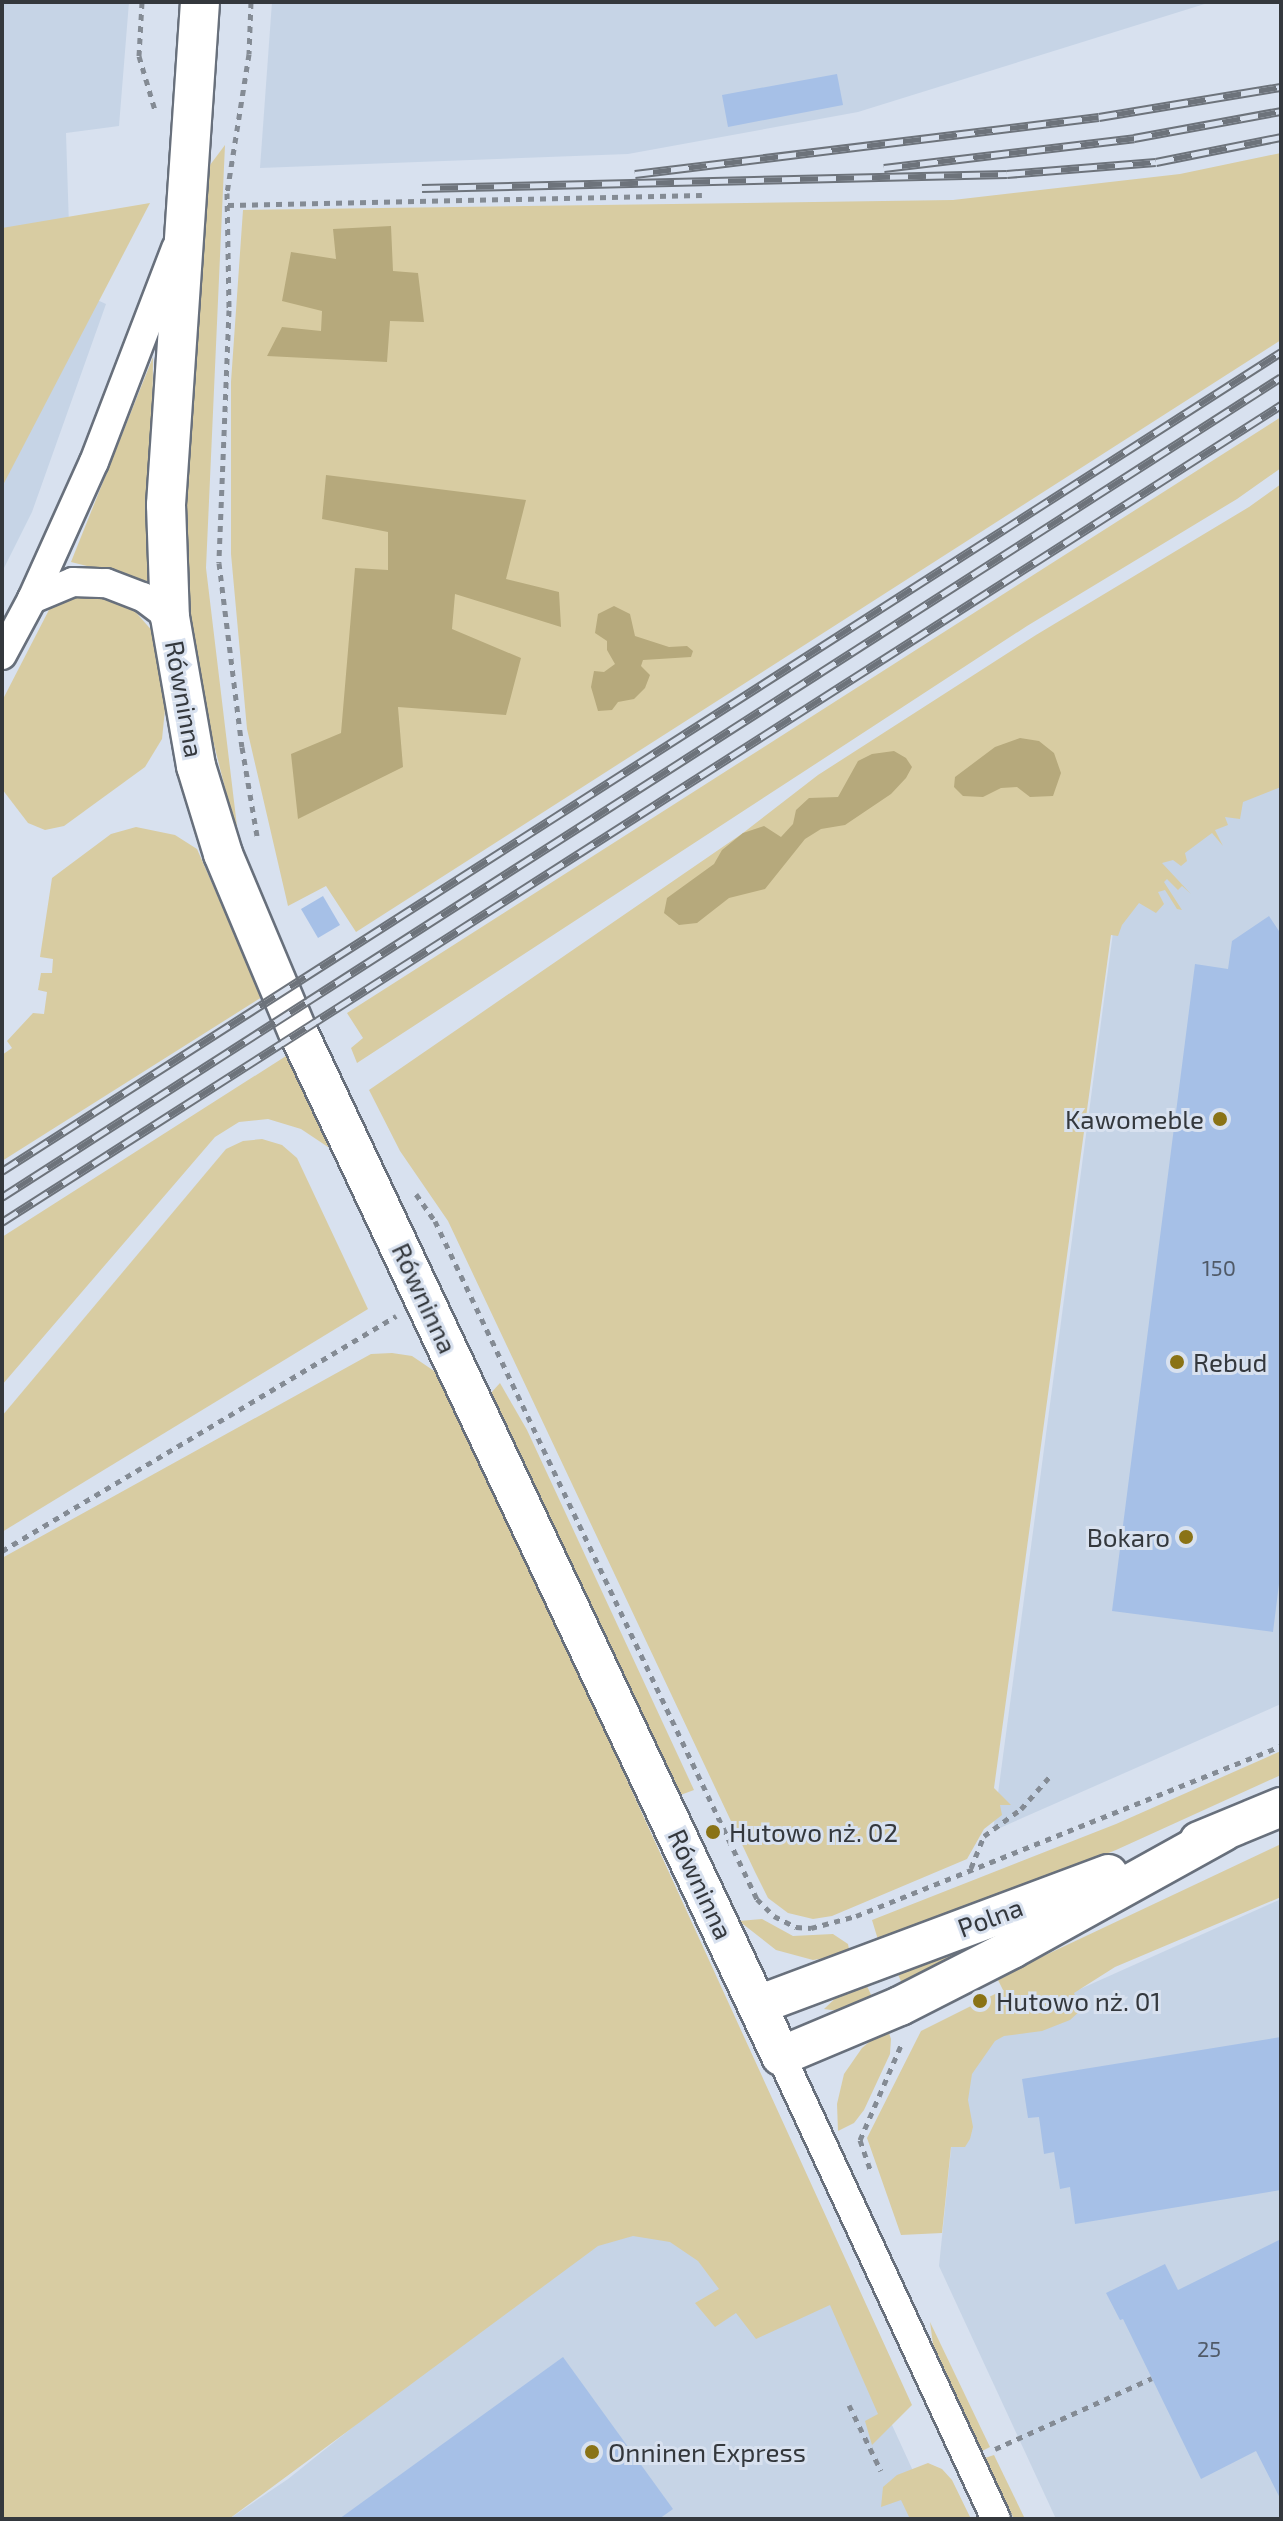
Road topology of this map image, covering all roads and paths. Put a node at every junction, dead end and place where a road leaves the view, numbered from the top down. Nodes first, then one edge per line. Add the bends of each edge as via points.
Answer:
1 (200, 2) edge
2 (251, 2) edge
3 (702, 195) dead end
4 (228, 205) junction
5 (182, 233) junction
6 (32, 599) junction
7 (170, 617) junction
8 (2, 655) edge
9 (260, 851) dead end
10 (409, 1184) dead end
11 (426, 1298) junction
12 (2, 1551) edge
13 (1281, 1746) edge
14 (1052, 1774) dead end
15 (1281, 1807) edge
16 (1223, 1832) junction
17 (970, 1869) junction
18 (758, 2005) junction
19 (781, 2056) junction
20 (1152, 2378) dead end
21 (849, 2405) dead end
22 (969, 2460) junction
23 (881, 2471) dead end
24 (996, 2519) edge

1 - 5 street, Równinna
2 - 4 path
3 - 4 path
4 - 9 path via 219,563
5 - 6 street via 94,462
5 - 7 street, Równinna via 166,505
6 - 7 street via 73,582 106,583 143,597
6 - 8 street
7 - 11 street, Równinna via 196,766 223,854 298,1032
10 - 17 path via 435,1221 757,1899 785,1923 811,1928 856,1916
11 - 12 path
11 - 18 street, Równinna
13 - 17 path
14 - 17 path via 1021,1809 984,1836
15 - 16 street, Polna
16 - 18 street, Polna
16 - 19 street, Polna via 900,2006
18 - 19 street, Równinna
19 - 22 street, Równinna
20 - 22 path
21 - 23 path
22 - 24 street, Równinna

